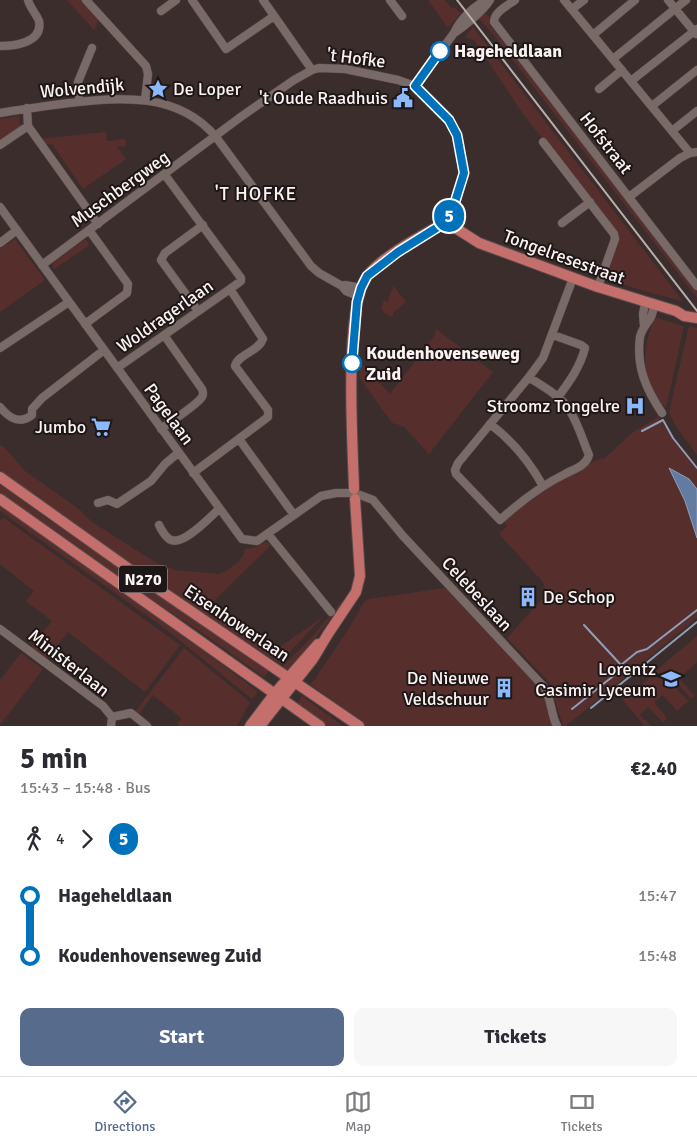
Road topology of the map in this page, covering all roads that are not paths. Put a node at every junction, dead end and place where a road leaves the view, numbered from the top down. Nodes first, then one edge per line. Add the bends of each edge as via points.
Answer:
1 (28, 0) edge
2 (86, 0) edge
3 (176, 0) edge
4 (186, 0) edge
5 (192, 0) edge
6 (263, 0) edge
7 (390, 0) edge
8 (488, 0) edge
9 (515, 0) edge
10 (564, 0) edge
11 (584, 0) edge
12 (636, 0) edge
13 (668, 0) edge
14 (686, 0) edge
15 (572, 9) junction
16 (675, 9) junction
17 (161, 11) dead end
18 (274, 16) junction
19 (402, 16) dead end
20 (696, 32) edge
21 (593, 35) junction
22 (0, 46) edge
23 (92, 48) dead end
24 (613, 59) junction
25 (312, 70) junction
26 (622, 70) junction
27 (697, 70) edge
28 (631, 81) junction
29 (415, 86) junction
30 (599, 89) dead end
31 (145, 100) junction
32 (79, 102) junction
33 (652, 106) junction
34 (27, 108) junction
35 (697, 111) edge
36 (0, 113) edge
37 (28, 126) junction
38 (672, 131) junction
39 (216, 137) junction
40 (543, 142) dead end
41 (0, 145) edge
42 (693, 153) edge
43 (165, 174) junction
44 (629, 197) junction
45 (590, 202) junction
46 (0, 206) edge
47 (446, 222) junction
48 (562, 223) dead end
49 (98, 224) junction
50 (203, 225) junction
51 (17, 230) junction
52 (89, 230) junction
53 (0, 243) edge
54 (42, 265) junction
55 (573, 278) junction
56 (697, 286) edge
57 (598, 287) junction
58 (230, 289) junction
59 (359, 292) junction
60 (69, 302) junction
61 (650, 304) junction
62 (198, 311) junction
63 (676, 311) junction
64 (697, 313) edge
65 (697, 318) edge
66 (85, 324) junction
67 (164, 335) junction
68 (553, 335) junction
69 (0, 348) edge
70 (104, 350) junction
71 (117, 368) junction
72 (529, 377) junction
73 (558, 397) junction
74 (0, 407) edge
75 (662, 413) dead end
76 (490, 424) junction
77 (161, 429) junction
78 (239, 439) junction
79 (178, 453) junction
80 (193, 473) junction
81 (0, 477) edge
82 (542, 486) junction
83 (355, 494) junction
84 (0, 499) edge
85 (98, 503) dead end
86 (219, 509) junction
87 (294, 515) junction
88 (159, 525) dead end
89 (268, 534) junction
90 (332, 612) dead end
91 (0, 629) edge
92 (292, 680) junction
93 (278, 696) junction
94 (112, 717) junction
95 (111, 726) edge
96 (147, 726) edge
97 (250, 726) edge
98 (260, 726) edge
99 (320, 726) edge
100 (359, 726) edge
101 (556, 726) edge

1 - 22 street via 39,20 37,33 25,43
2 - 31 street via 146,66
3 - 17 street
4 - 5 street
5 - 18 street via 226,49
6 - 18 street
7 - 19 street
8 - 29 street via 486,6 471,15 454,33
9 - 44 street, Hofstraat via 494,17 494,22
10 - 15 street
11 - 15 street
12 - 21 street
13 - 16 street
14 - 16 street
15 - 21 street
16 - 20 street
16 - 24 street
18 - 25 street
20 - 28 street
21 - 24 street
23 - 32 street via 78,82
24 - 26 street
25 - 29 street, 't Hofke via 345,69
25 - 39 street, 't Hofke
26 - 28 street
26 - 30 street
27 - 33 street
28 - 33 street
29 - 47 street, 't Hofke via 449,120 461,151 464,173
31 - 32 street, Wolvendijk via 118,98
31 - 39 street, Wolvendijk via 188,114 208,127
32 - 34 street, Wolvendijk
33 - 38 street
34 - 36 street, Wolvendijk
34 - 37 street
35 - 38 street
37 - 41 street
37 - 49 street
38 - 42 street
39 - 43 street, Muschbergweg
39 - 59 street via 303,256 319,273
40 - 45 street
42 - 44 street via 680,158
43 - 49 street, Muschbergweg
43 - 50 street
44 - 56 street, Hofstraat
45 - 48 street
45 - 57 street via 615,239
46 - 51 street, Pagelaan
47 - 55 main road, Tongelresestraat via 479,243
47 - 59 main road via 381,263 367,276
49 - 52 street, Muschbergweg
50 - 58 street via 241,278
50 - 62 street via 165,253 162,260
51 - 53 street
51 - 54 street, Pagelaan
52 - 54 street, Muschbergweg
52 - 66 street via 128,284 128,289
54 - 60 street, Pagelaan
55 - 57 main road, Tongelresestraat
55 - 68 street
57 - 61 main road, Tongelresestraat
58 - 62 street, Woldragerlaan
58 - 78 street via 263,339 235,366 268,410 268,417
59 - 83 main road via 351,375
60 - 66 street, Pagelaan
60 - 69 street
61 - 63 main road, Tongelresestraat
61 - 75 street via 651,318 640,337 640,362 643,379
62 - 67 street, Woldragerlaan
63 - 64 main road, Tongelresestraat
63 - 65 main road, Tongelresestraat
66 - 70 street, Pagelaan
67 - 71 street, Woldragerlaan
67 - 77 street via 203,393
68 - 72 street via 543,358
68 - 73 street via 585,348 575,374
70 - 71 street, Pagelaan
70 - 74 street via 42,398 27,419 12,419
71 - 77 street, Pagelaan
72 - 73 street
72 - 76 street
73 - 82 street via 572,414 589,455 583,465
76 - 82 street via 519,450
76 - 82 street via 458,463 456,474 500,520
77 - 79 street, Pagelaan
78 - 80 street
78 - 87 street
79 - 80 street, Pagelaan
79 - 85 street via 151,480 117,504 108,500
80 - 86 street, Pagelaan
81 - 92 main road, Eisenhowerlaan / N270
83 - 87 street, Pagelaan via 321,496
83 - 92 main road via 360,576 355,594
83 - 101 street, Celebeslaan via 373,500 543,686
84 - 93 main road, Eisenhowerlaan / N270
86 - 88 street via 185,538 174,541 168,539
86 - 89 street, Pagelaan via 242,540 257,541
87 - 89 street, Pagelaan
89 - 90 street
91 - 94 street, Ministerlaan
92 - 93 main road
92 - 100 main road, Eisenhowerlaan / N270
93 - 97 main road
93 - 98 main road
93 - 99 main road, Eisenhowerlaan / N270
94 - 95 street, Ministerlaan
94 - 96 street via 131,714

